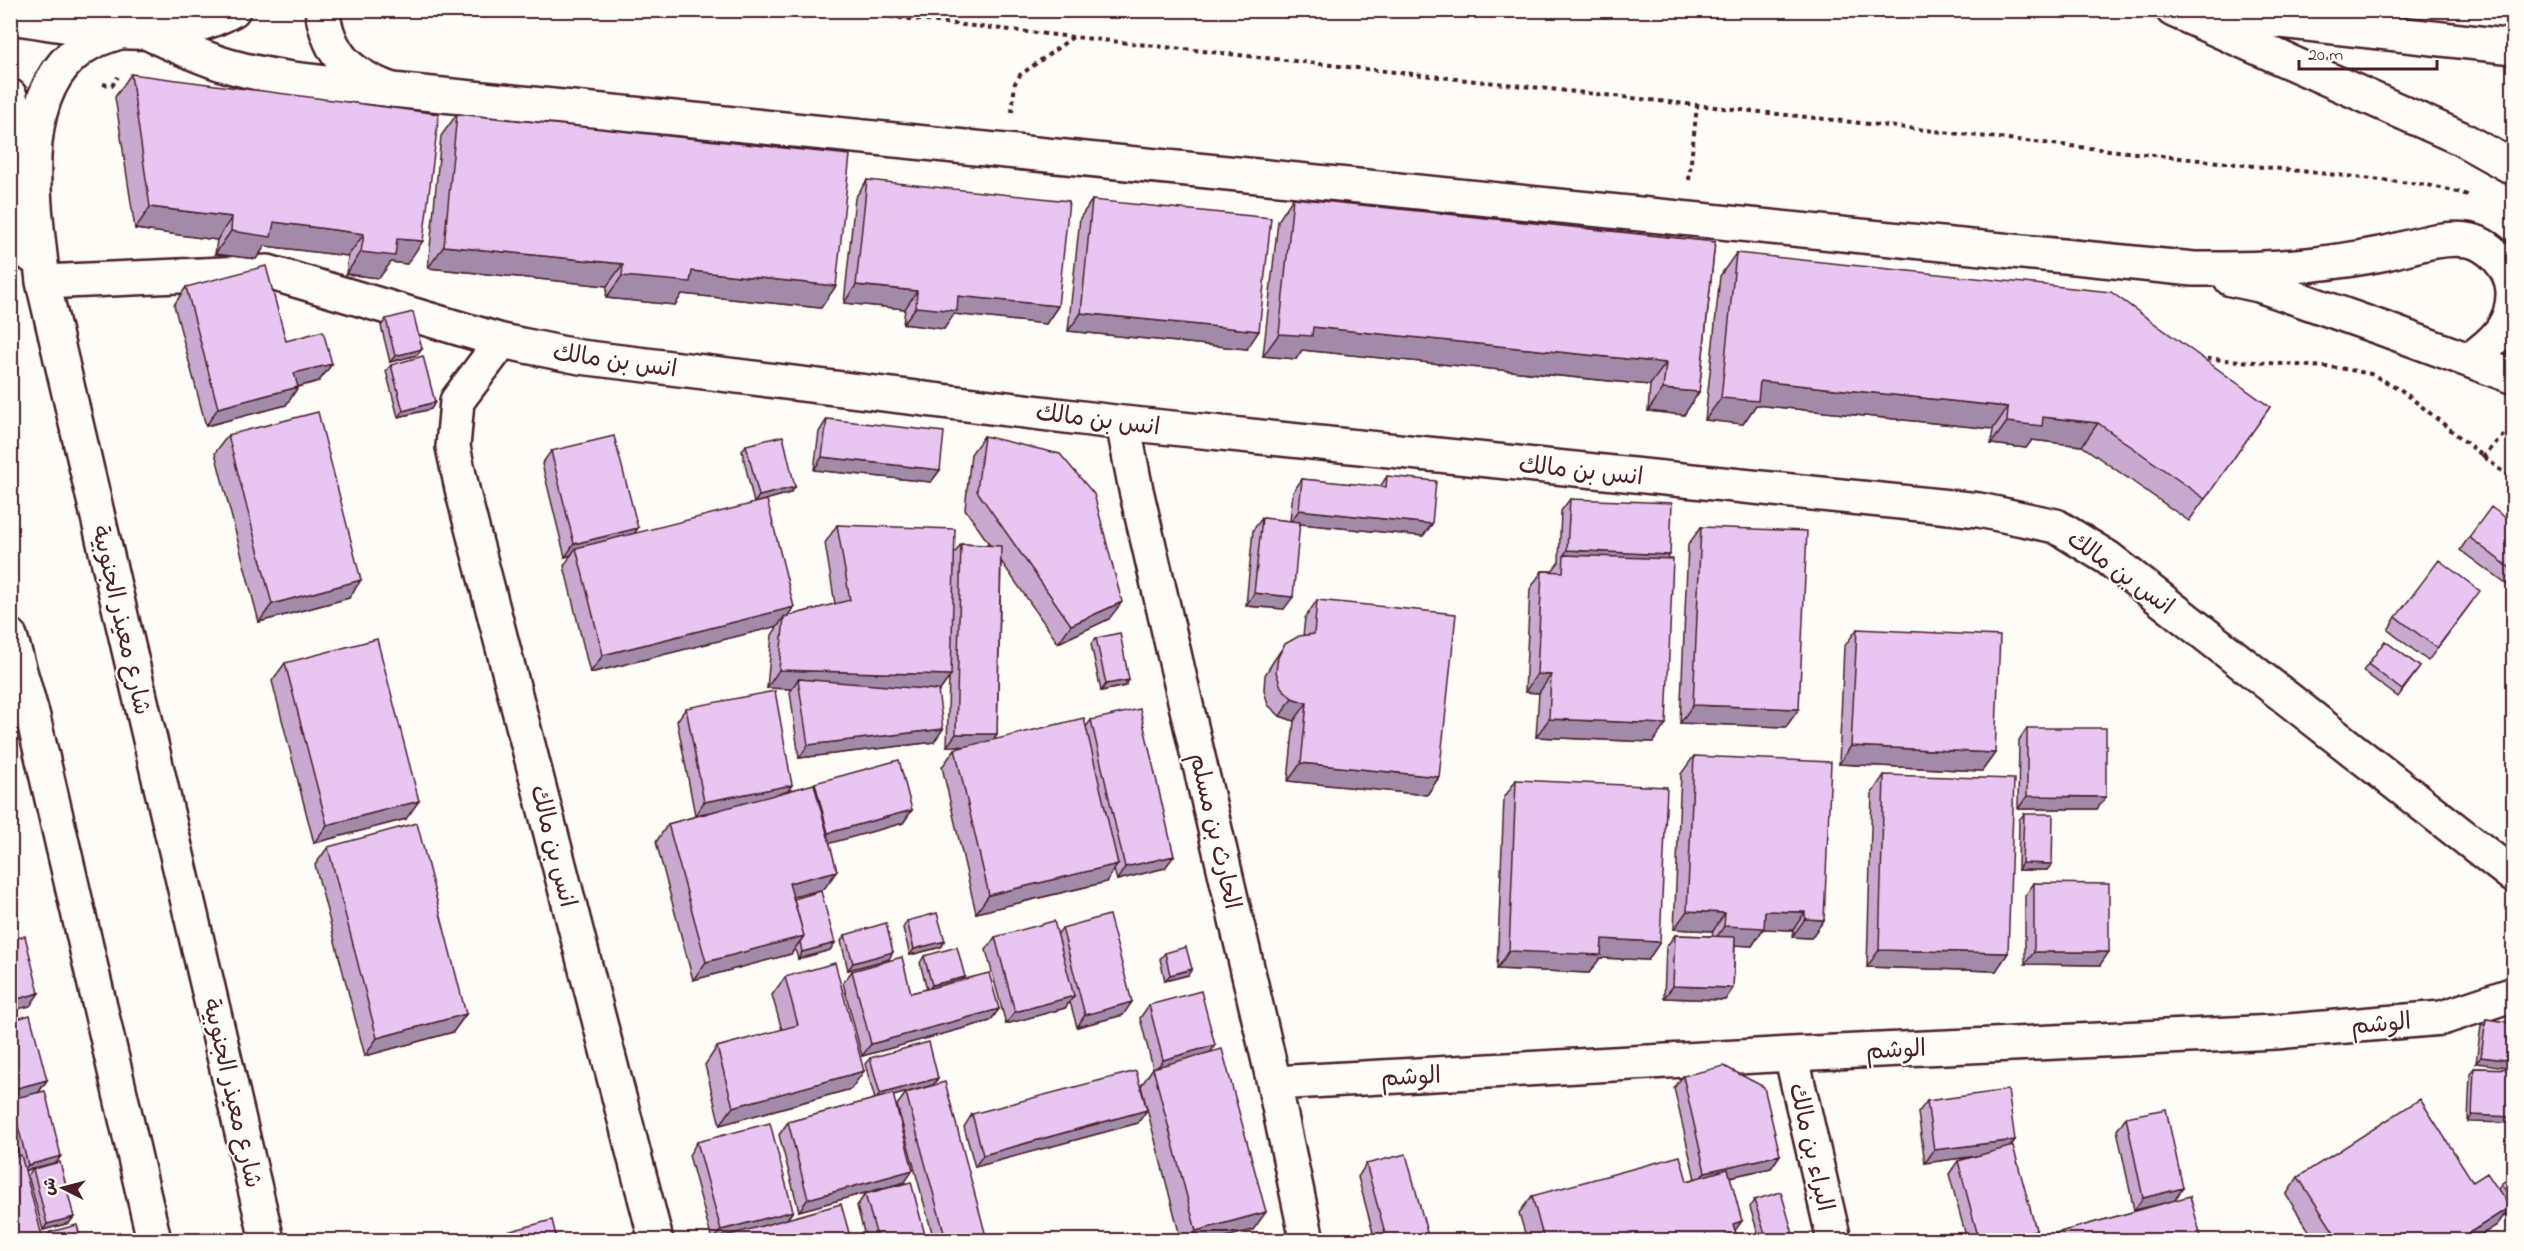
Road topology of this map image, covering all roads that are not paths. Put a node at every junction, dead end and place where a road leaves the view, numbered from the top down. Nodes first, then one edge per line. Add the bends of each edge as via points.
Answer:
1 (233, 10) edge
2 (322, 10) edge
3 (2173, 10) edge
4 (2184, 10) edge
5 (10, 17) edge
6 (134, 33) junction
7 (2514, 47) edge
8 (392, 90) junction
9 (10, 96) edge
10 (10, 154) edge
11 (2514, 168) edge
12 (10, 206) edge
13 (2194, 270) junction
14 (44, 282) junction
15 (502, 341) junction
16 (2469, 360) junction
17 (2514, 377) edge
18 (1123, 423) junction
19 (10, 636) edge
20 (18, 690) edge
21 (2514, 876) edge
22 (2514, 994) edge
23 (1791, 1054) junction
24 (1274, 1083) junction
25 (154, 1240) edge
26 (267, 1240) edge
27 (656, 1240) edge
28 (1307, 1240) edge
29 (1834, 1240) edge

1 - 6 main road via 199,25
2 - 8 main road via 331,45 343,62 357,74
3 - 11 main road via 2460,138
4 - 7 main road
5 - 6 main road
6 - 8 main road via 231,67
6 - 14 main road, شارع معيذر الجنوبية via 100,38 82,47 54,77 45,95 36,136 35,166
8 - 13 main road
9 - 10 main road via 14,119
12 - 14 main road
13 - 16 main road via 2259,285
13 - 16 main road via 2322,263 2447,239 2469,240 2490,250 2505,266 2513,288 2512,311 2503,331
14 - 15 main road via 268,272
14 - 26 main road, شارع معيذر الجنوبية
15 - 18 main road, انس بن مالك via 580,357
15 - 27 main road, انس بن مالك via 457,401 453,447
16 - 17 main road
18 - 21 main road, انس بن مالك via 1979,510 2056,526 2108,558
18 - 24 main road, الحارث بن مسلم
19 - 20 main road
20 - 25 main road
22 - 23 main road, الوشم via 2442,1018 2276,1032
23 - 24 main road, الوشم
23 - 29 main road, البراء بن مالك
24 - 28 main road, الحارث بن مسلم

